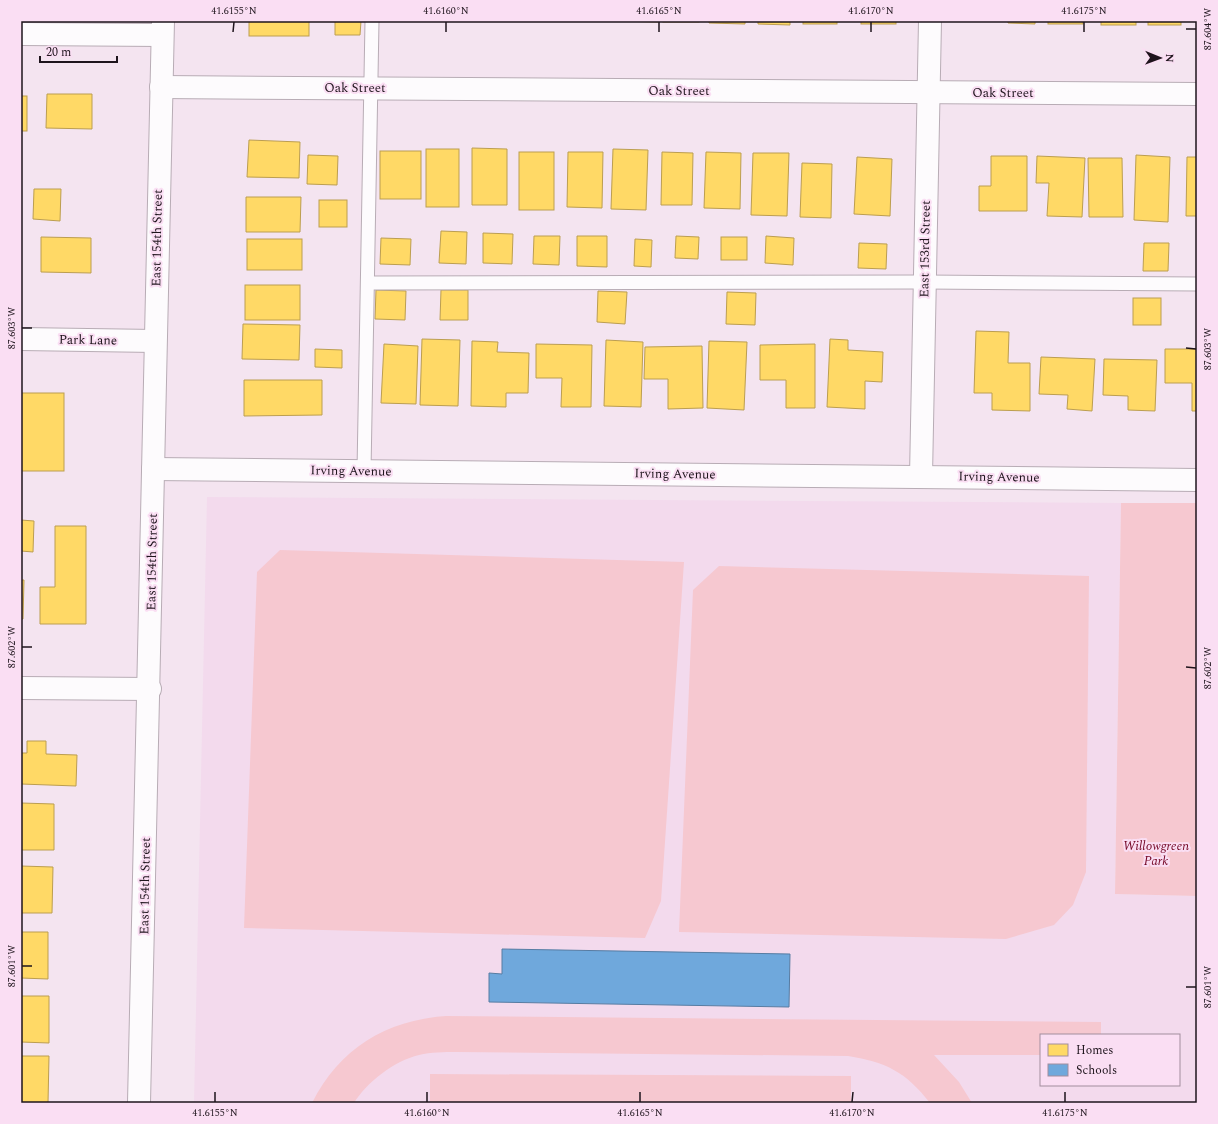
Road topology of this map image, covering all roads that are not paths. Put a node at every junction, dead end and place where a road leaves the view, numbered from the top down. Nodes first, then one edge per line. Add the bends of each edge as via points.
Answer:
1 (372, 21) edge
2 (930, 21) edge
3 (162, 28) edge
4 (21, 34) edge
5 (161, 87) junction
6 (371, 88) junction
7 (928, 92) junction
8 (1197, 94) edge
9 (924, 282) junction
10 (368, 283) junction
11 (1197, 284) edge
12 (21, 339) edge
13 (155, 341) junction
14 (153, 468) junction
15 (364, 471) junction
16 (921, 476) junction
17 (1197, 480) edge
18 (21, 688) edge
19 (150, 689) junction
20 (139, 1103) edge

1 - 6 lane
2 - 7 street, East 153rd Street
3 - 4 street
3 - 5 street, East 154th Street
5 - 6 street, Oak Street
5 - 13 street, East 154th Street
6 - 7 street, Oak Street
6 - 10 lane
7 - 8 street, Oak Street
7 - 9 street, East 153rd Street
9 - 10 lane
9 - 11 lane
9 - 16 street, East 153rd Street
10 - 15 lane
12 - 13 street, Park Lane
13 - 14 street, East 154th Street
14 - 15 street, Irving Avenue
14 - 19 street, East 154th Street
15 - 16 street, Irving Avenue
16 - 17 street, Irving Avenue
18 - 19 street
19 - 20 street, East 154th Street

